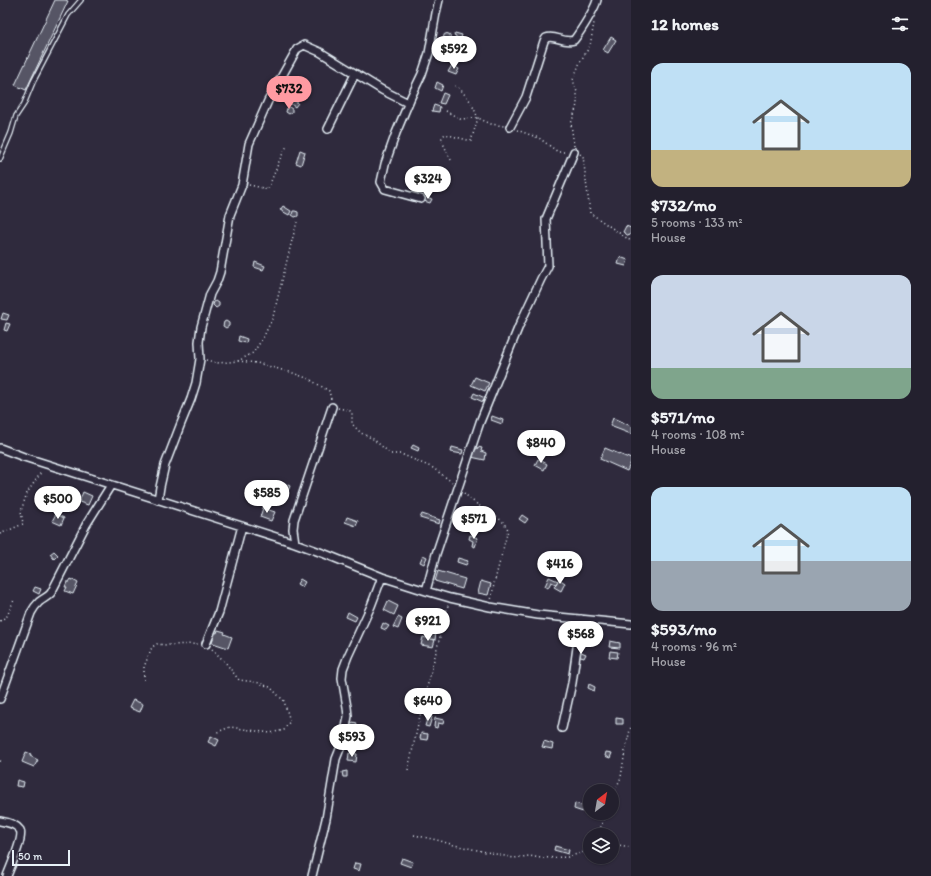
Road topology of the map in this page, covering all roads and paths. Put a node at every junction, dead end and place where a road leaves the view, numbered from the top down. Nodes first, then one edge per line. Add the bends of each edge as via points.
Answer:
1 (81, 0) edge
2 (439, 0) edge
3 (597, 0) edge
4 (595, 18) dead end
5 (355, 74) junction
6 (453, 85) dead end
7 (408, 103) junction
8 (446, 110) dead end
9 (478, 118) junction
10 (510, 127) junction
11 (328, 129) dead end
12 (286, 146) dead end
13 (574, 152) junction
14 (0, 159) edge
15 (450, 160) dead end
16 (242, 185) junction
17 (421, 199) dead end
18 (297, 222) dead end
19 (631, 241) edge
20 (200, 359) junction
21 (238, 361) junction
22 (332, 407) junction
23 (0, 448) edge
24 (46, 464) junction
25 (111, 485) junction
26 (458, 486) junction
27 (158, 500) junction
28 (242, 526) junction
29 (0, 534) edge
30 (295, 544) junction
31 (382, 577) junction
32 (426, 591) junction
33 (450, 598) junction
34 (14, 600) dead end
35 (490, 607) junction
36 (581, 619) junction
37 (0, 621) edge
38 (631, 624) edge
39 (206, 644) junction
40 (144, 680) dead end
41 (0, 699) edge
42 (631, 726) edge
43 (562, 728) dead end
44 (215, 733) dead end
45 (0, 760) edge
46 (3, 762) dead end
47 (408, 770) dead end
48 (618, 784) edge
49 (0, 821) edge
50 (414, 835) dead end
51 (619, 845) edge
52 (631, 846) edge
53 (583, 852) edge
54 (7, 876) edge
55 (312, 876) edge

1 - 14 lane via 68,15 33,82 16,116
2 - 7 street via 429,53
3 - 10 street via 574,40 567,41 550,36 546,38 526,98
4 - 13 path via 590,46 573,80 577,92 577,104 571,124
5 - 7 street
5 - 11 street
5 - 16 street via 304,45 297,49 268,101 249,144
6 - 9 path via 471,102
7 - 17 street via 385,164 381,182 384,189
8 - 9 path via 460,119
9 - 10 path via 491,124
9 - 15 path via 471,141 445,134 441,139
10 - 13 path via 539,138 558,152
12 - 16 path via 268,189
13 - 19 path via 583,156 590,213
13 - 26 street via 546,219 548,266 497,378
16 - 20 street via 230,215 220,272 205,311 199,342
18 - 21 path via 273,317 253,353
20 - 21 path via 219,363
20 - 27 street via 191,399 165,465
21 - 22 path via 257,363 309,379 329,391
22 - 26 path via 349,410 352,413 352,424 391,454 401,454 433,468
22 - 30 street via 294,520
23 - 24 street
24 - 25 street
24 - 29 path via 27,493 21,511 23,524
25 - 27 street
25 - 41 street via 86,525 51,593 39,602 31,613
26 - 32 street
26 - 35 path via 464,494 494,514 508,530
27 - 28 street
28 - 30 street
28 - 39 street via 219,612
30 - 31 street
31 - 32 street
31 - 55 street via 343,669 348,716 344,739 336,759 326,819
32 - 33 street
33 - 35 street
33 - 47 path
34 - 37 path via 7,616
35 - 36 street
36 - 38 street
36 - 43 street via 572,683
39 - 40 path via 156,644 152,647 144,667
39 - 44 path via 239,680 270,687 284,701 290,721 284,730 270,733 230,727
42 - 48 path
45 - 46 path
49 - 54 street via 15,826 21,833
50 - 53 path via 514,858 568,857
51 - 52 path

